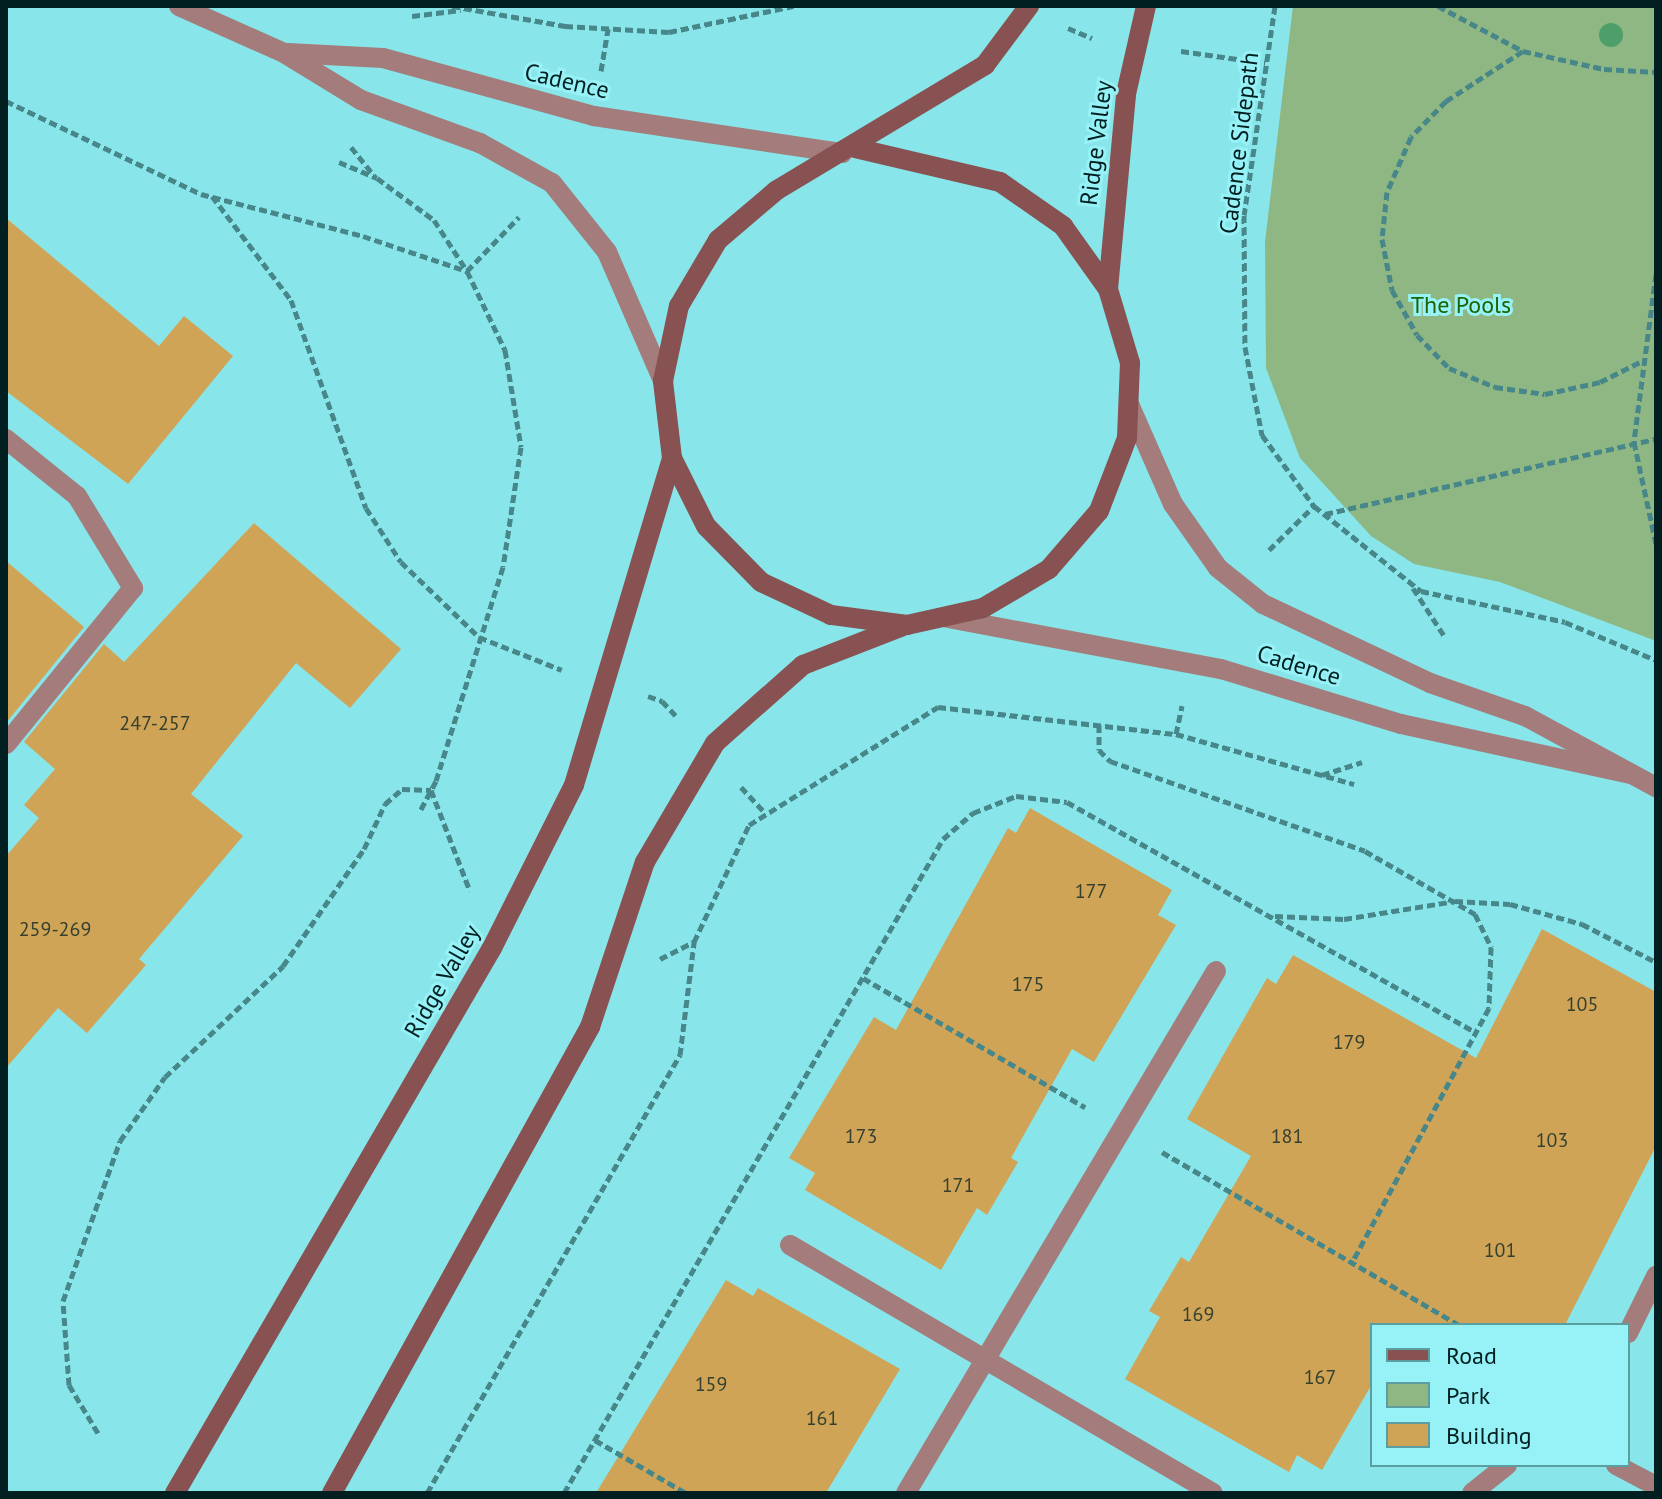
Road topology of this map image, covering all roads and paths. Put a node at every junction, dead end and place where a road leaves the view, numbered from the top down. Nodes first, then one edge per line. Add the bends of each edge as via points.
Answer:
1 (179, 6) edge
2 (452, 6) edge
3 (793, 6) edge
4 (1029, 6) edge
5 (1146, 6) edge
6 (1275, 6) edge
7 (1438, 6) edge
8 (1523, 51) junction
9 (284, 53) junction
10 (1656, 72) edge
11 (6, 101) edge
12 (848, 150) junction
13 (339, 162) dead end
14 (212, 196) junction
15 (467, 271) junction
16 (1656, 274) edge
17 (1108, 289) junction
18 (1642, 361) junction
19 (663, 381) junction
20 (1128, 402) junction
21 (6, 439) edge
22 (1656, 439) edge
23 (1634, 442) junction
24 (672, 458) junction
25 (1324, 514) junction
26 (1656, 544) edge
27 (948, 618) junction
28 (907, 625) junction
29 (479, 637) junction
30 (1656, 660) edge
31 (1099, 725) junction
32 (6, 744) edge
33 (1631, 774) junction
34 (1354, 784) dead end
35 (1656, 787) edge
36 (431, 790) junction
37 (420, 811) dead end
38 (1455, 901) junction
39 (1274, 916) junction
40 (492, 948) junction
41 (1656, 962) edge
42 (1216, 971) dead end
43 (863, 978) junction
44 (1477, 1033) junction
45 (1123, 1129) junction
46 (790, 1245) dead end
47 (1352, 1262) junction
48 (1656, 1276) edge
49 (1456, 1323) edge
50 (1630, 1329) edge
51 (983, 1363) junction
52 (98, 1433) dead end
53 (595, 1440) junction
54 (1504, 1467) edge
55 (1620, 1467) edge
56 (1656, 1486) edge
57 (175, 1493) edge
58 (332, 1493) edge
59 (427, 1493) edge
60 (564, 1493) edge
61 (686, 1493) edge
62 (906, 1493) edge
63 (1213, 1493) edge
64 (1472, 1493) edge

1 - 9 street, Cadence
2 - 3 path via 565,26 669,32
4 - 12 main road via 985,65
5 - 17 main road, Ridge Valley via 1126,94
6 - 25 path, Cadence Sidepath via 1244,215 1245,347 1262,435
7 - 8 path
8 - 10 path via 1604,69
8 - 18 path via 1446,101 1411,137 1387,192 1382,239 1392,290 1417,335 1449,368 1495,387 1545,394 1600,382
9 - 12 street, Cadence via 383,58 558,108
9 - 19 street, Cadence via 361,100 480,143 552,183 607,252
11 - 14 path
12 - 17 main road via 1000,182 1063,226
12 - 19 main road via 777,190 718,240 679,306
13 - 15 path via 377,178 434,220
14 - 15 path
14 - 29 path via 291,300 366,508 401,562
15 - 29 path via 505,350 521,447 503,567
16 - 18 path
17 - 20 main road via 1130,363
18 - 23 path
19 - 24 main road
20 - 27 main road via 1127,438 1099,511 1049,569 983,608
20 - 33 street, Cadence via 1173,504 1218,568 1263,604 1430,683 1525,716
21 - 32 street via 77,496 133,588
22 - 23 path
23 - 25 path
23 - 26 path
24 - 28 main road via 706,526 761,582 831,615
24 - 40 main road, Ridge Valley via 574,785
25 - 30 path, Cadence Sidepath via 1421,591 1565,622
27 - 28 main road
27 - 33 street, Cadence via 1221,669 1401,724
28 - 58 main road via 803,665 715,743 645,862 590,1027
29 - 36 path
31 - 34 path via 1176,734
31 - 38 path via 1099,750 1110,761 1365,851
31 - 59 path via 938,707 749,825 694,942 680,1055
33 - 35 street, Cadence
36 - 37 path
36 - 40 path
36 - 52 path via 402,789 385,804 356,862 283,966 165,1077 120,1141 63,1301 69,1385
38 - 39 path via 1344,919
38 - 41 path via 1510,904 1582,924
38 - 44 path via 1475,914 1491,947 1489,1008
39 - 43 path via 1067,802 1016,796 973,813 943,839
39 - 44 path
40 - 57 main road, Ridge Valley
42 - 45 street
43 - 45 path
43 - 53 path
44 - 47 path
45 - 47 path
45 - 51 street
46 - 51 street
47 - 49 path
48 - 50 street
51 - 62 street
51 - 63 street
53 - 60 path
53 - 61 path
54 - 64 street
55 - 56 street

